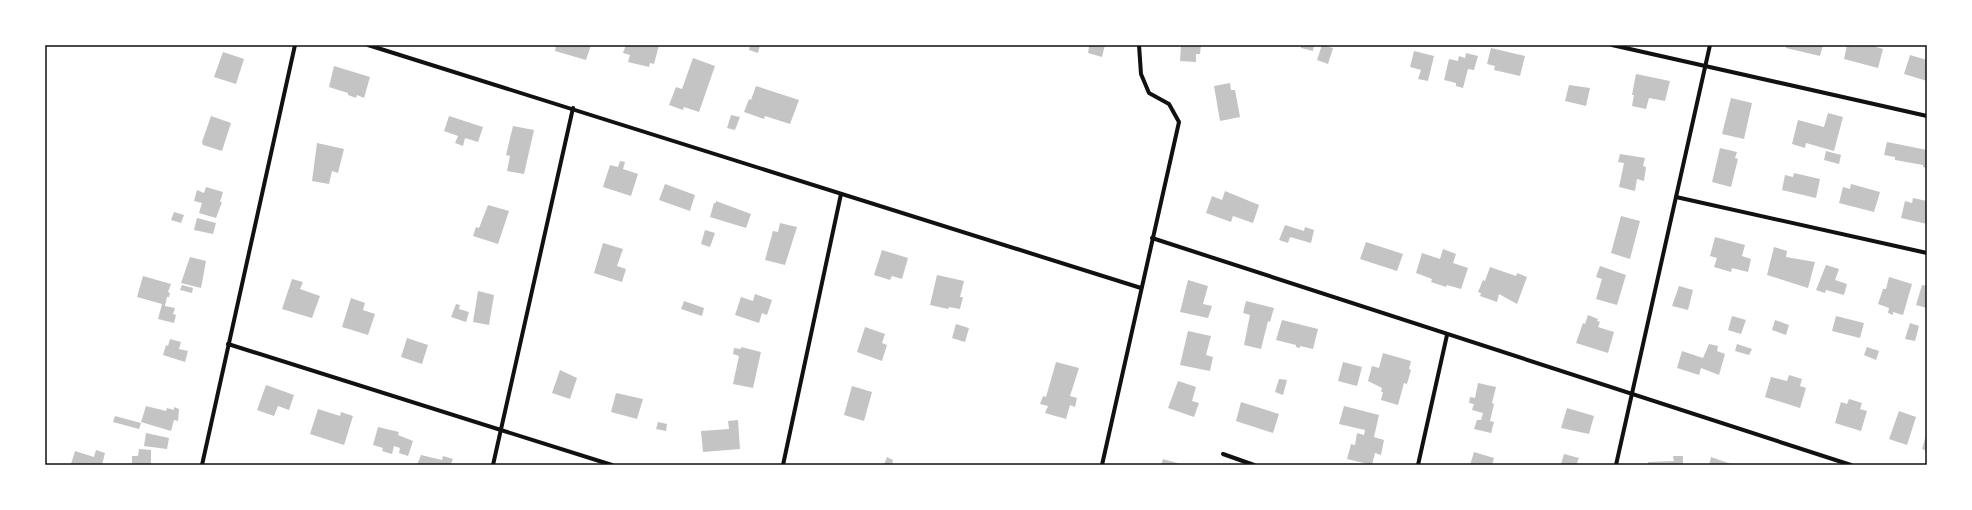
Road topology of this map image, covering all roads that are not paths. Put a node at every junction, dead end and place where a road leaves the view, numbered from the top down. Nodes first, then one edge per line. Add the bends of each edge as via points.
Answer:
1 (295, 45) edge
2 (368, 45) edge
3 (1139, 45) edge
4 (1612, 45) edge
5 (1710, 45) edge
6 (1705, 66) junction
7 (573, 108) junction
8 (1927, 116) edge
9 (841, 194) junction
10 (1676, 197) junction
11 (1152, 238) junction
12 (1927, 253) edge
13 (1141, 288) junction
14 (1447, 335) junction
15 (228, 344) junction
16 (1632, 394) junction
17 (501, 430) junction
18 (1223, 454) dead end
19 (202, 465) edge
20 (493, 465) edge
21 (612, 465) edge
22 (783, 465) edge
23 (1102, 465) edge
24 (1254, 465) edge
25 (1418, 465) edge
26 (1616, 465) edge
27 (1851, 465) edge

1 - 15 street
2 - 7 street
3 - 11 street via 1140,74 1149,92 1169,104 1179,122
4 - 6 street
5 - 6 street
6 - 8 street
6 - 10 street
7 - 9 street
7 - 17 street
9 - 13 street
9 - 22 street
10 - 12 street
10 - 16 street
11 - 13 street
11 - 14 street
13 - 23 street
14 - 16 street
14 - 25 street
15 - 17 street
15 - 19 street
16 - 26 street
16 - 27 street
17 - 20 street
17 - 21 street
18 - 24 street

